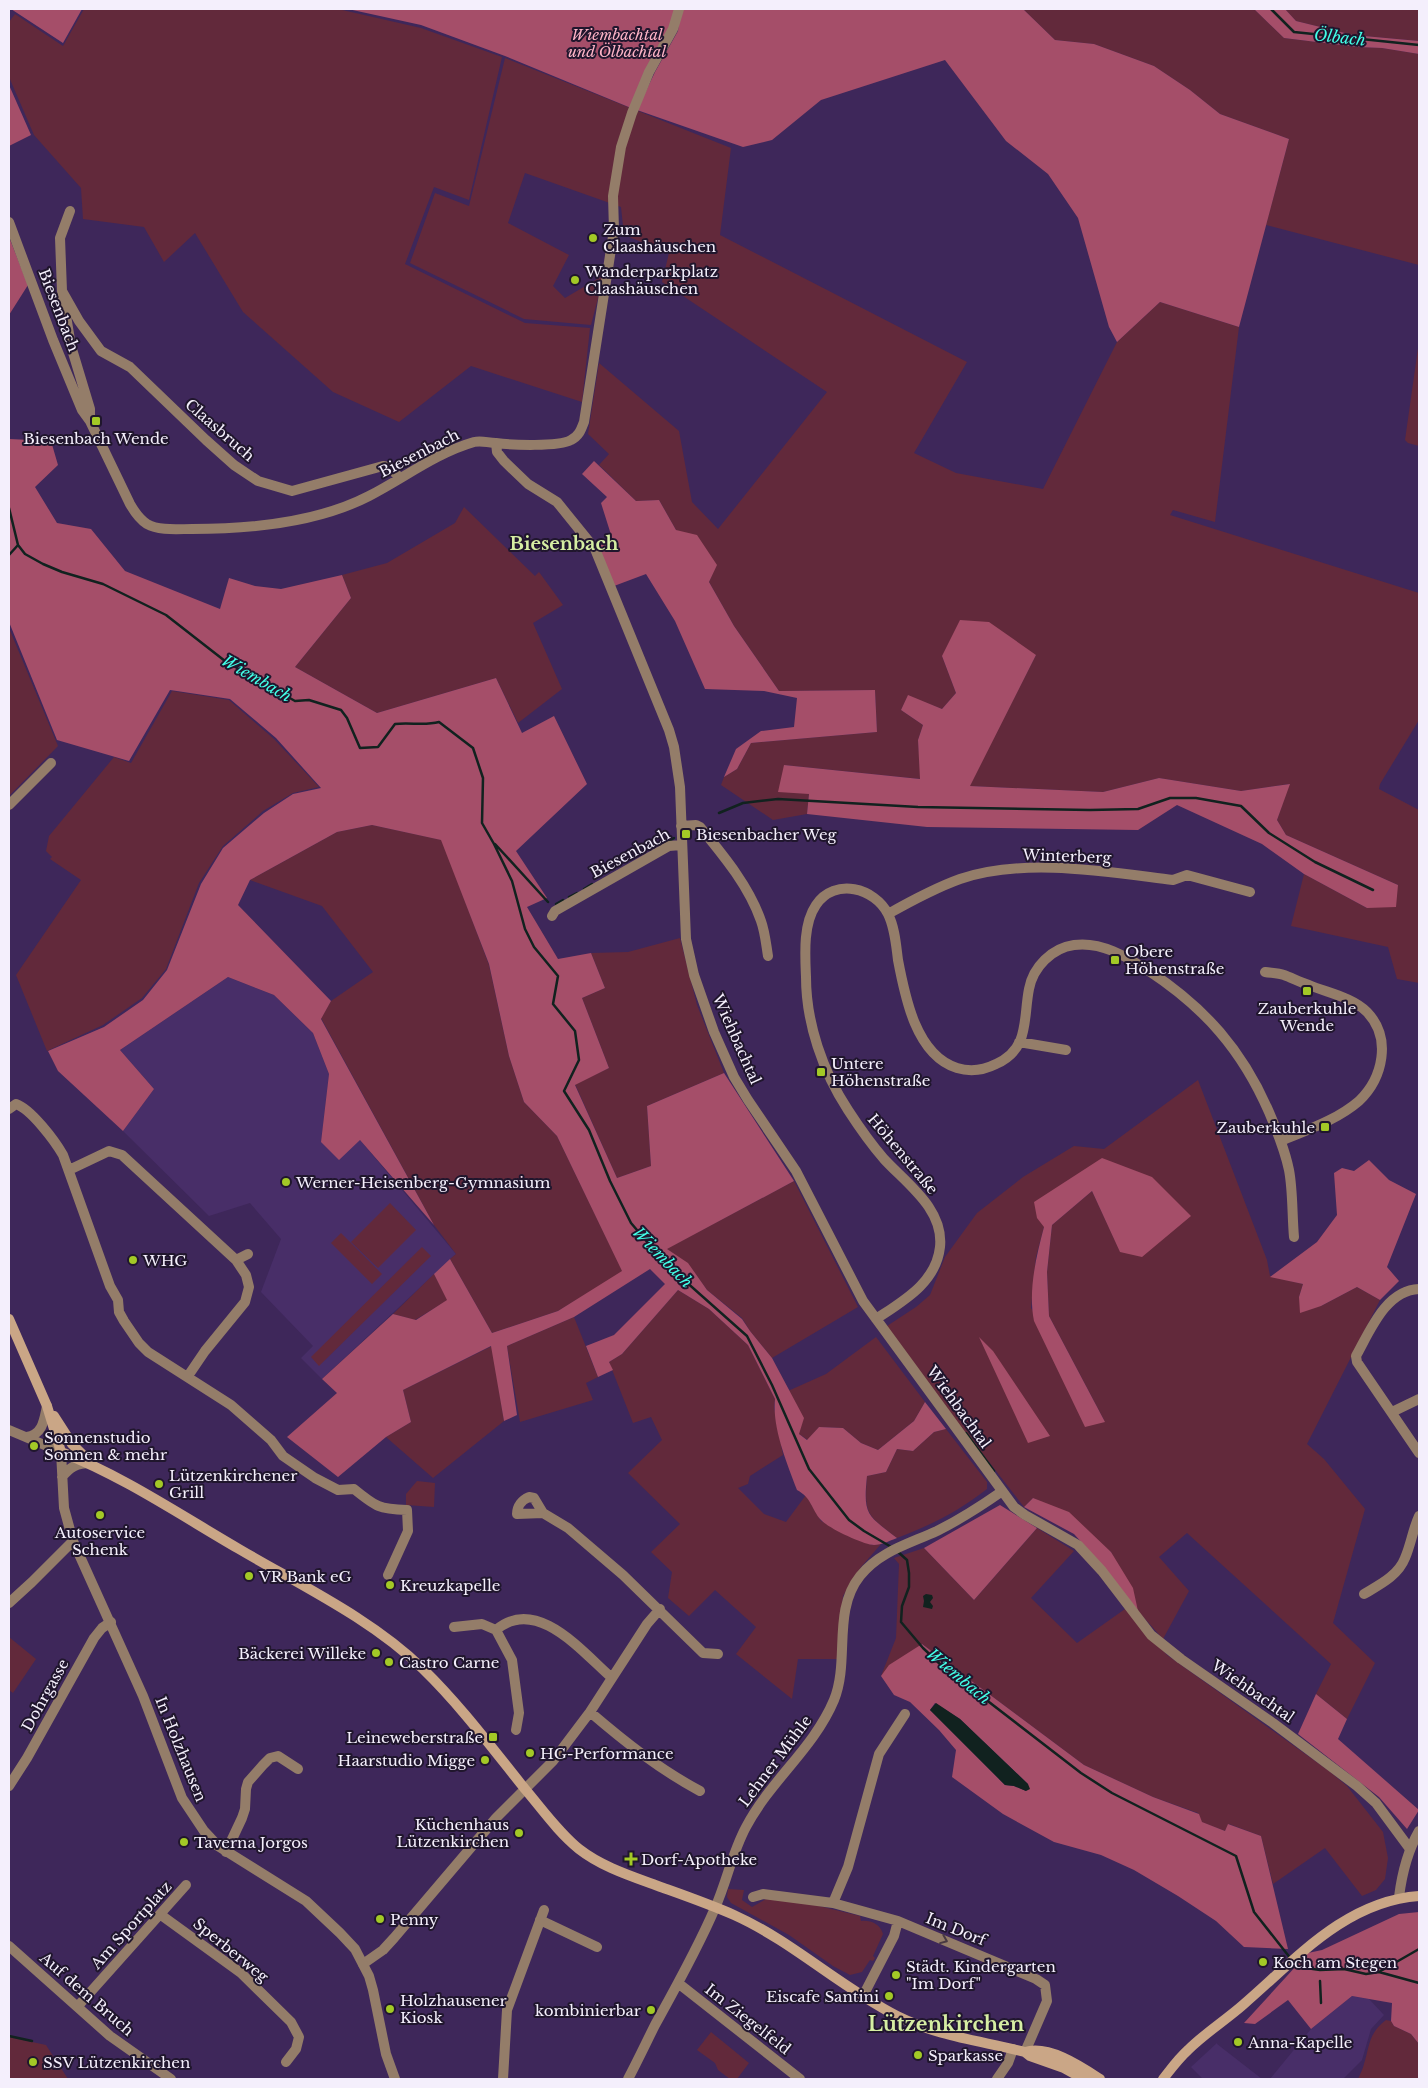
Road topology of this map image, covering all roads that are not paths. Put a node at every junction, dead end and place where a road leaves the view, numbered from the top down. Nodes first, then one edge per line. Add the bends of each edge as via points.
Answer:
1 (679, 9) edge
2 (70, 211) dead end
3 (9, 222) edge
4 (62, 290) junction
5 (90, 421) junction
6 (496, 443) junction
7 (400, 478) junction
8 (51, 763) dead end
9 (9, 804) edge
10 (681, 826) junction
11 (681, 845) junction
12 (1250, 892) dead end
13 (888, 914) junction
14 (552, 916) dead end
15 (768, 956) dead end
16 (1265, 972) dead end
17 (1019, 1042) junction
18 (1066, 1050) dead end
19 (9, 1109) edge
20 (1281, 1141) junction
21 (69, 1170) junction
22 (1294, 1237) dead end
23 (248, 1254) dead end
24 (236, 1260) junction
25 (1419, 1289) edge
26 (9, 1319) edge
27 (876, 1319) junction
28 (188, 1376) junction
29 (1419, 1400) edge
30 (47, 1406) junction
31 (1392, 1412) junction
32 (9, 1430) edge
33 (27, 1437) junction
34 (60, 1452) junction
35 (1419, 1453) edge
36 (90, 1463) junction
37 (62, 1477) junction
38 (1001, 1492) junction
39 (543, 1513) dead end
40 (1419, 1516) edge
41 (73, 1541) junction
42 (388, 1575) dead end
43 (1364, 1594) dead end
44 (9, 1603) edge
45 (660, 1609) junction
46 (111, 1622) junction
47 (454, 1627) dead end
48 (496, 1630) junction
49 (718, 1654) dead end
50 (612, 1678) junction
51 (590, 1712) junction
52 (905, 1714) dead end
53 (516, 1730) dead end
54 (298, 1769) dead end
55 (9, 1786) edge
56 (526, 1790) junction
57 (700, 1790) dead end
58 (1419, 1831) edge
59 (1410, 1848) junction
60 (226, 1852) junction
61 (186, 1885) dead end
62 (753, 1896) dead end
63 (1419, 1896) edge
64 (1399, 1897) junction
65 (833, 1903) junction
66 (715, 1908) junction
67 (161, 1915) junction
68 (898, 1921) junction
69 (9, 1946) edge
70 (597, 1947) dead end
71 (363, 1964) junction
72 (678, 1983) junction
73 (863, 1996) junction
74 (78, 2006) junction
75 (1013, 2050) junction
76 (1025, 2052) junction
77 (286, 2062) dead end
78 (796, 2078) edge
79 (171, 2079) edge
80 (394, 2079) edge
81 (503, 2079) edge
82 (628, 2079) edge
83 (997, 2079) edge
84 (1084, 2079) edge
85 (1100, 2079) edge
86 (1163, 2079) edge

1 - 6 street via 674,29 649,72 632,113 622,147 614,188 614,230 580,432 566,442
2 - 4 street, Claasbruch via 60,238
3 - 5 street, Biesenbach via 53,340 82,410
4 - 5 street, Claasbruch via 71,346 90,409
4 - 7 street, Claasbruch via 78,321 101,351 130,367 234,465 258,481 292,491 383,466 389,467
5 - 7 street, Biesenbach via 130,504 148,524 161,528 228,529 280,523 331,511 369,497
6 - 7 street, Biesenbach via 483,441 461,446
6 - 10 street, Biesenbach via 497,452 504,461 528,484 557,502 595,548 669,730 680,786
8 - 9 street
10 - 11 street, Biesenbach
10 - 15 street via 700,827 731,865 756,908
11 - 14 street, Biesenbach via 669,846 555,911
11 - 27 street, Wiehbachtal via 688,946 694,975 714,1032 734,1077 796,1170 852,1281
12 - 13 street, Winterberg via 1187,875 1173,880 1068,868 1008,869 962,878 920,895
13 - 17 street, Höhenstraße via 914,1020 932,1052 945,1063 974,1070 1001,1062 1012,1054
13 - 27 street, Höhenstraße via 869,893 854,888 840,889 825,896 811,916 806,965 811,1021 836,1090 884,1158 926,1202 936,1218 940,1233 935,1268 921,1287
16 - 20 street via 1282,974 1353,1002 1376,1023 1383,1043 1382,1060 1375,1079 1360,1100 1323,1123
17 - 18 street
17 - 20 street, Höhenstraße via 1026,1024 1029,987 1034,972 1044,960 1054,951 1073,945 1094,945 1115,952 1173,987 1223,1035 1257,1085
19 - 21 street via 16,1104 23,1108 56,1143
20 - 22 street, Höhenstraße via 1290,1172
21 - 24 street via 109,1151 122,1155
21 - 28 street via 124,1321 148,1352
23 - 24 street
24 - 28 street via 247,1281 246,1302
25 - 31 street via 1392,1300 1382,1310 1356,1356
26 - 30 main road
27 - 38 street, Wiehbachtal
28 - 42 street via 232,1405 271,1440 283,1456 315,1478 338,1490 354,1489 376,1507 407,1510 408,1531
29 - 31 street
30 - 33 street via 41,1428
30 - 34 main road
30 - 36 main road via 72,1444
31 - 35 street
32 - 33 street
33 - 34 street
34 - 36 main road
34 - 37 street, In Holzhausen
36 - 37 street via 71,1467
36 - 56 main road via 359,1620 399,1648 464,1713
37 - 41 street, In Holzhausen via 64,1508
38 - 59 street, Wiehbachtal via 1025,1516 1078,1545 1151,1635 1376,1803
38 - 66 street, Lehner Mühle via 936,1531 893,1549 859,1576 844,1613 842,1669 835,1698 812,1739 745,1827
39 - 45 street via 568,1528
40 - 43 street via 1400,1568
41 - 44 street
41 - 46 street, In Holzhausen
45 - 49 street via 703,1653
45 - 50 street
46 - 55 street, Dohrgasse via 94,1638
46 - 60 street, In Holzhausen via 144,1696 182,1798 204,1831
47 - 48 street via 482,1624
48 - 50 street via 520,1620 548,1625
48 - 53 street via 512,1660 519,1712
50 - 51 street
51 - 56 street
51 - 57 street via 668,1774
52 - 65 street via 879,1754 848,1867
54 - 60 street via 278,1756 270,1758 256,1772 246,1789 245,1809
56 - 66 main road via 554,1824 588,1855 609,1867
56 - 71 street via 496,1818 383,1950
58 - 59 street
59 - 64 street
60 - 71 street, In Holzhausen via 306,1901 348,1940
61 - 67 street, Am Sportplatz
62 - 65 street, Im Dorf via 763,1894
63 - 64 main road
64 - 86 main road via 1382,1902 1333,1928 1187,2050
65 - 68 street, Im Dorf
66 - 72 street, Lehner Mühle
66 - 73 main road via 749,1922
67 - 74 street, Am Sportplatz
67 - 77 street, Sperberweg via 241,1973 291,2022 298,2037 296,2048
68 - 73 street via 894,1936
68 -> 76 street, Im Dorf via 1045,1985 1046,2006
69 - 74 street, Auf dem Bruch
70 - 81 street via 542,1915 507,2010
71 - 80 street, In Holzhausen via 373,1990
72 - 78 street, Im Ziegelfeld
72 - 82 street, Lehner Mühle
73 - 75 main road via 897,2016 938,2033
74 - 79 street, Auf dem Bruch via 110,2036
75 - 76 main road
75 - 83 street
76 - 84 main road
76 - 85 main road via 1034,2050 1054,2055

